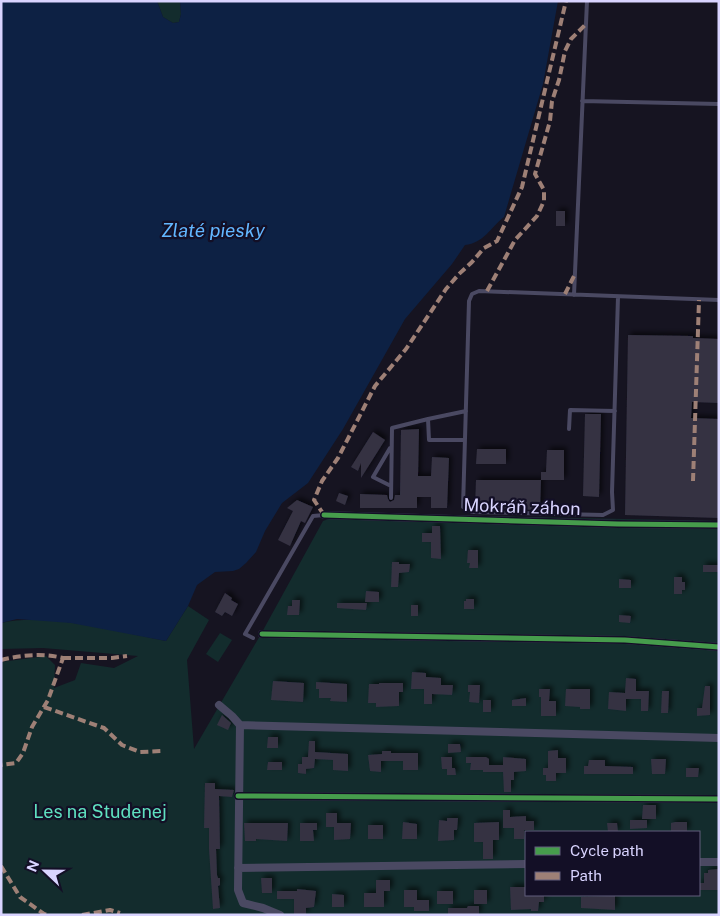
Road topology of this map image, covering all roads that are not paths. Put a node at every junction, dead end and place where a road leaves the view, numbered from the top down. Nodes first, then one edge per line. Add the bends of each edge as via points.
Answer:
1 (586, 1) edge
2 (582, 101) junction
3 (719, 104) edge
4 (574, 295) junction
5 (618, 296) junction
6 (719, 300) edge
7 (466, 411) junction
8 (615, 411) junction
9 (428, 420) junction
10 (569, 429) dead end
11 (465, 440) junction
12 (392, 446) junction
13 (391, 486) junction
14 (391, 498) dead end
15 (324, 515) joint
16 (719, 525) edge
17 (262, 634) dead end
18 (253, 638) dead end
19 (719, 647) edge
20 (219, 705) dead end
21 (240, 725) junction
22 (719, 738) edge
23 (238, 796) junction
24 (719, 799) edge
25 (700, 862) edge
26 (719, 862) edge
27 (525, 864) edge
28 (238, 868) junction
29 (280, 915) edge

1 - 2 lane
2 - 3 lane
2 - 4 lane
4 - 5 lane
4 - 7 lane via 478,291 472,294 469,301
5 - 6 lane
5 - 8 lane
7 - 9 lane
7 - 11 lane
8 - 10 lane via 570,410
8 - 11 lane via 613,510 603,515 472,512 463,507
9 - 11 lane via 429,440
9 - 12 lane via 392,428
12 - 13 lane
12 - 13 lane via 373,476
13 - 14 lane
15 - 16 street, Mokráň záhon
15 - 18 lane via 313,516 308,524 245,634
17 - 19 street via 625,640
20 - 21 street
21 - 22 street
21 - 23 street
23 - 24 street
23 - 28 street
25 - 26 street
27 - 28 street
28 - 29 street via 242,903

